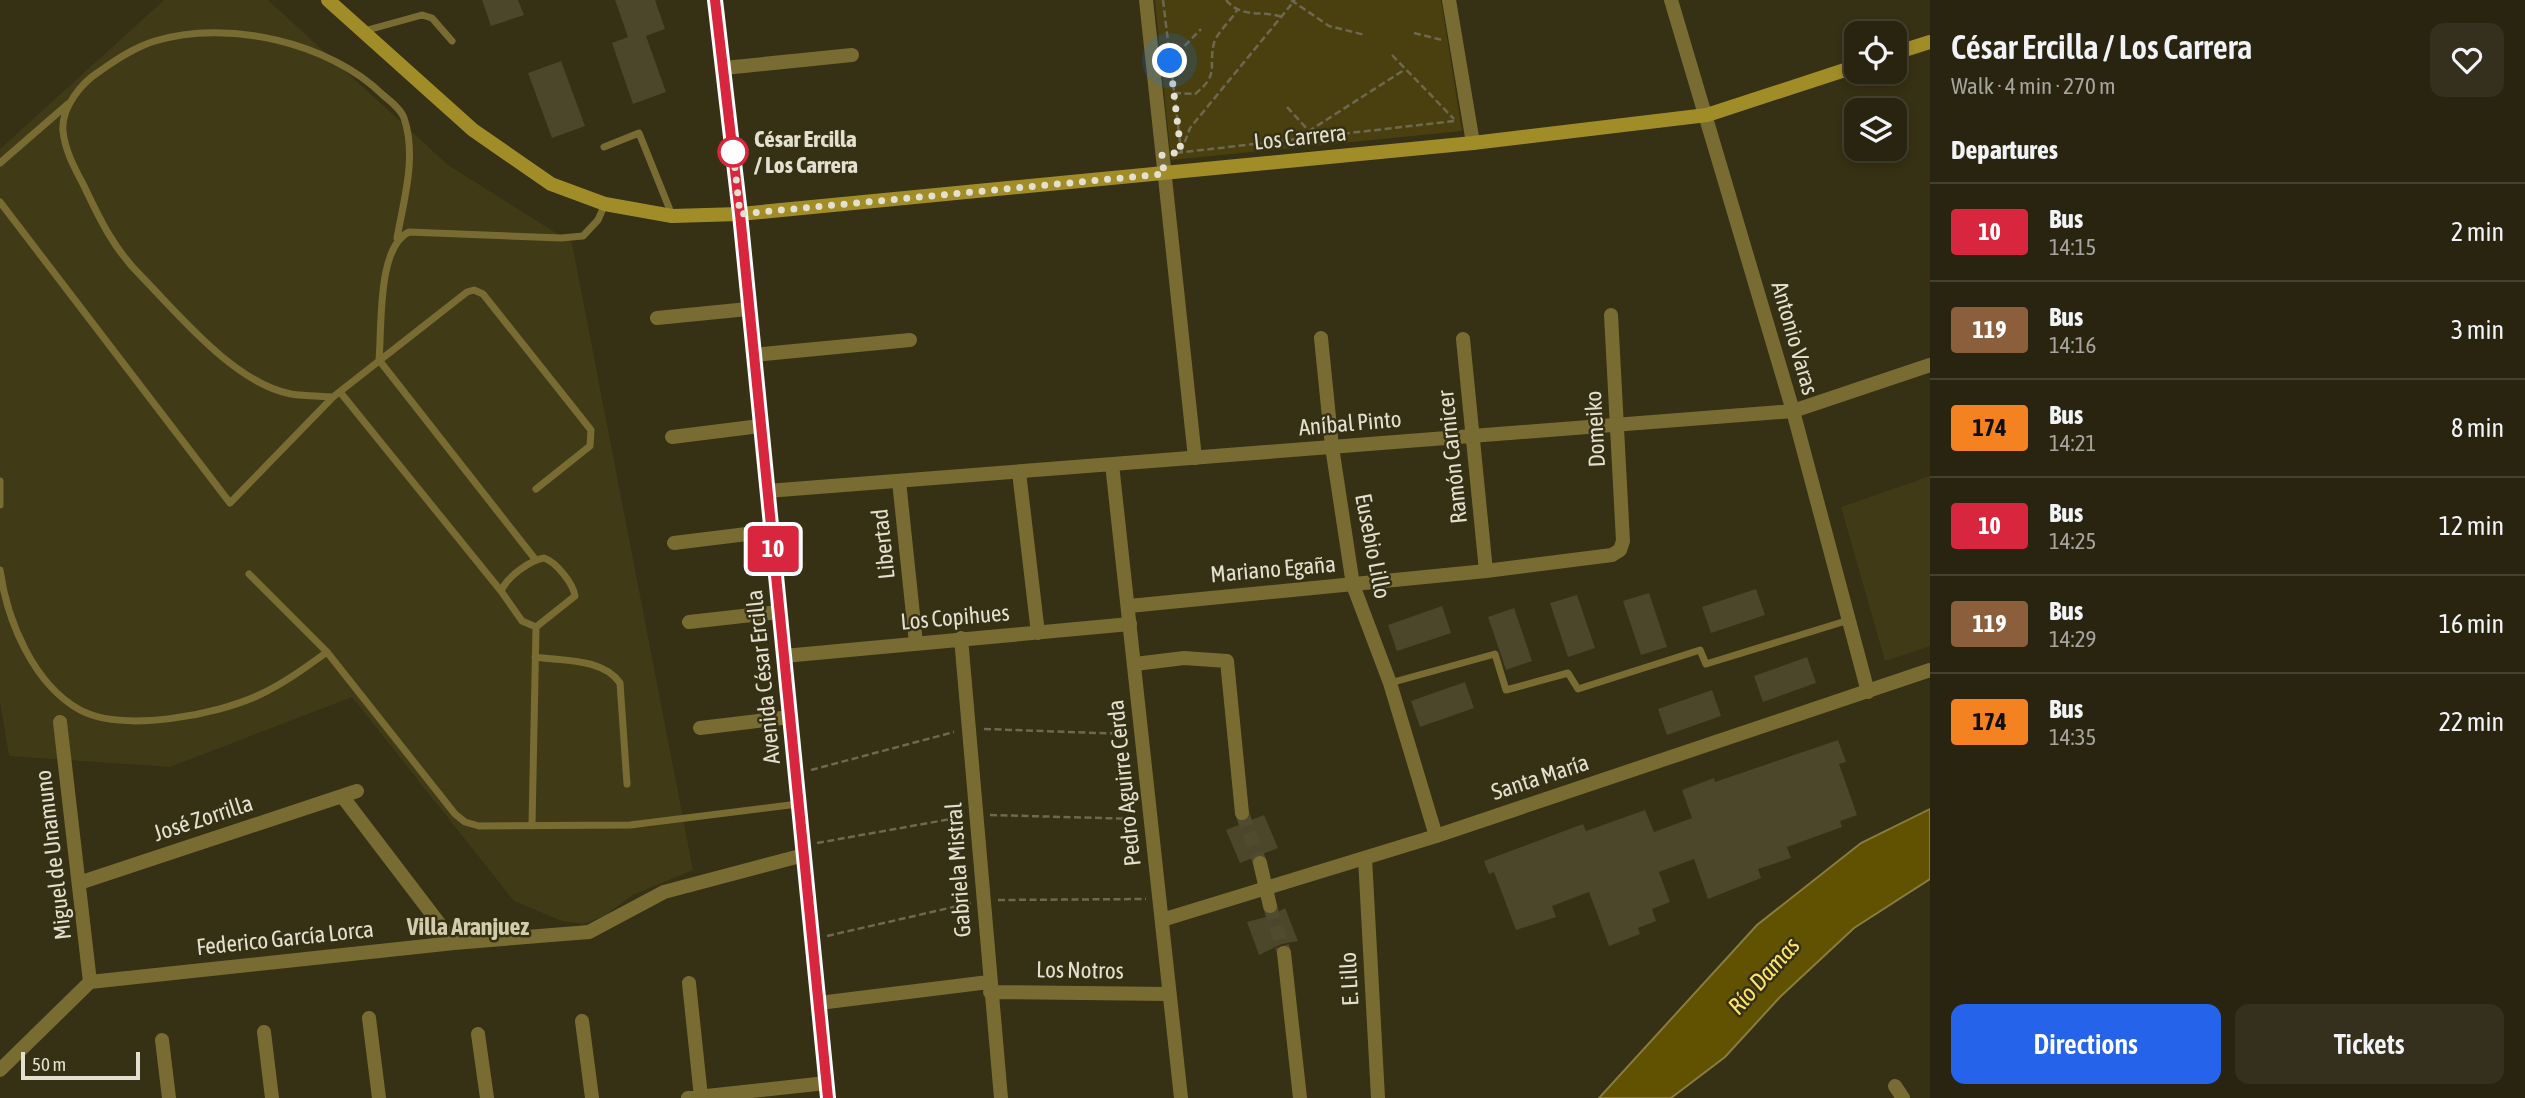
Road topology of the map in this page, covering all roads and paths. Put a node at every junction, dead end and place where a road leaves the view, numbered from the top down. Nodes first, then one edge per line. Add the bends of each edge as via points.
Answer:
1 (328, 0) edge
2 (715, 0) edge
3 (1146, 0) edge
4 (1163, 0) edge
5 (1226, 0) edge
6 (1449, 0) edge
7 (1671, 0) edge
8 (1293, 1) edge
9 (1237, 10) junction
10 (1282, 17) junction
11 (1201, 29) dead end
12 (363, 31) junction
13 (1414, 33) dead end
14 (1366, 34) dead end
15 (1441, 40) dead end
16 (452, 41) dead end
17 (1930, 42) edge
18 (1907, 50) edge
19 (852, 55) dead end
20 (1392, 55) dead end
21 (1170, 61) junction
22 (724, 68) junction
23 (1404, 70) junction
24 (1844, 70) edge
25 (1174, 93) junction
26 (68, 104) junction
27 (1287, 107) dead end
28 (1707, 115) junction
29 (1309, 131) junction
30 (1305, 139) junction
31 (1473, 143) junction
32 (604, 147) dead end
33 (1181, 152) junction
34 (1162, 155) junction
35 (0, 163) edge
36 (1184, 172) junction
37 (1164, 174) junction
38 (0, 202) edge
39 (605, 204) junction
40 (740, 214) junction
41 (672, 216) junction
42 (397, 238) junction
43 (748, 309) junction
44 (1611, 315) dead end
45 (657, 318) dead end
46 (1321, 338) dead end
47 (1463, 339) dead end
48 (910, 340) dead end
49 (753, 355) junction
50 (379, 360) junction
51 (1930, 365) edge
52 (337, 394) junction
53 (1793, 411) junction
54 (1619, 425) junction
55 (760, 426) junction
56 (1473, 436) junction
57 (672, 437) dead end
58 (1332, 447) junction
59 (1195, 458) junction
60 (1112, 464) junction
61 (1019, 472) junction
62 (0, 481) edge
63 (900, 481) junction
64 (536, 489) dead end
65 (767, 491) junction
66 (0, 505) edge
67 (771, 531) junction
68 (1623, 541) joint
69 (674, 542) dead end
70 (535, 559) junction
71 (0, 570) edge
72 (1486, 571) junction
73 (249, 573) dead end
74 (1353, 585) junction
75 (501, 591) junction
76 (1129, 606) junction
77 (779, 612) junction
78 (1849, 620) junction
79 (689, 622) dead end
80 (1130, 624) junction
81 (536, 627) junction
82 (1038, 633) junction
83 (961, 638) junction
84 (916, 643) junction
85 (327, 652) junction
86 (784, 656) junction
87 (535, 657) junction
88 (1135, 664) junction
89 (1930, 670) edge
90 (1390, 683) junction
91 (1868, 692) junction
92 (790, 717) junction
93 (60, 722) dead end
94 (700, 728) dead end
95 (627, 784) dead end
96 (357, 791) dead end
97 (342, 796) junction
98 (799, 804) junction
99 (1242, 813) tunnel mouth
100 (532, 826) junction
101 (1436, 836) junction
102 (804, 855) junction
103 (1365, 858) junction
104 (1260, 863) tunnel mouth
105 (79, 883) junction
106 (1265, 889) junction
107 (1270, 906) tunnel mouth
108 (1161, 919) junction
109 (454, 943) junction
110 (1284, 953) tunnel mouth
111 (90, 982) junction
112 (689, 983) dead end
113 (989, 987) junction
114 (1169, 994) junction
115 (819, 1003) junction
116 (369, 1018) dead end
117 (582, 1021) dead end
118 (264, 1032) dead end
119 (478, 1034) dead end
120 (162, 1040) dead end
121 (0, 1070) edge
122 (827, 1090) edge
123 (695, 1097) edge
124 (169, 1098) edge
125 (272, 1098) edge
126 (379, 1098) edge
127 (487, 1098) edge
128 (592, 1098) edge
129 (1001, 1098) edge
130 (1181, 1098) edge
131 (1300, 1098) edge
132 (1378, 1098) edge

1 - 12 main road, Los Carrera
2 - 22 street, Avenida César Ercilla
3 - 34 street
4 - 21 path
5 - 9 path
6 - 31 street
7 - 28 street, Antonio Varas
8 - 10 path
8 - 14 path via 1329,26
9 - 10 path
9 - 25 path via 1214,42 1213,73 1207,85 1195,94
10 - 33 path via 1189,128
11 - 21 path
12 - 16 lane via 422,15 432,18
12 - 39 main road, Los Carrera via 473,131 551,184
13 - 15 path
17 - 18 main road
19 - 22 street
20 - 23 path
21 - 25 path
22 - 40 street, Avenida César Ercilla
23 - 29 path
23 - 30 path via 1456,121
24 - 28 main road, Los Carrera
25 - 33 path
26 - 35 lane
26 - 42 lane via 92,76 131,51 193,33 252,36 328,59 368,80 404,115 410,144 409,175
26 - 52 lane via 63,130 70,157 122,258 190,329 231,363 289,394
27 - 29 path
28 - 31 main road, Los Carrera
28 - 53 street, Antonio Varas
29 - 30 path
30 - 33 path
31 - 36 main road, Los Carrera
32 - 41 lane via 639,134
33 - 34 path
33 - 36 path
34 - 37 street
36 - 37 main road, Los Carrera
37 - 40 main road, Los Carrera
37 - 59 street
38 - 52 lane via 230,503
39 - 41 main road, Los Carrera
39 - 42 lane via 583,236 409,232
40 - 41 main road, Los Carrera
40 - 43 street, Avenida César Ercilla
42 - 50 lane via 385,279
43 - 45 street
43 - 49 street, Avenida César Ercilla
44 - 54 street, Domeiko
46 - 58 street, Eusebio Lillo
47 - 56 street, Ramón Carnicer
48 - 49 street
49 - 55 street, Avenida César Ercilla
50 - 52 lane
50 - 64 lane via 467,292 482,294 591,430 590,446
50 - 70 lane
51 - 53 street, Aníbal Pinto
52 - 75 lane
53 - 54 street, Aníbal Pinto
53 - 78 street, Antonio Varas
54 - 56 street, Aníbal Pinto
54 - 68 street, Domeiko
55 - 57 street
55 - 65 street, Avenida César Ercilla
56 - 58 street, Aníbal Pinto
56 - 72 street, Ramón Carnicer
58 - 59 street, Aníbal Pinto
58 - 74 street, Eusebio Lillo
59 - 60 street, Aníbal Pinto
60 - 61 street, Aníbal Pinto
60 - 76 street, Pedro Aguirre Cerda
61 - 63 street, Aníbal Pinto
61 - 82 street
62 - 66 lane
63 - 65 street, Aníbal Pinto
63 - 84 street, Libertad
65 - 67 street, Avenida César Ercilla
67 - 69 street
67 - 77 street, Avenida César Ercilla
68 - 72 street, Mariano Egaña via 1612,555
70 - 75 lane
70 - 81 lane via 551,561 575,596
71 - 85 lane via 17,633 43,677 82,710 107,718 181,717 224,707 258,696
72 - 74 street, Mariano Egaña
73 - 85 lane
74 - 76 street, Mariano Egaña
74 - 90 street, Eusebio Lillo
75 - 81 lane via 522,621
76 - 80 street, Pedro Aguirre Cerda
77 - 79 street
77 - 86 street, Avenida César Ercilla
78 - 90 lane via 1706,664 1700,650 1578,689 1568,673 1506,690 1495,654
78 - 91 street, Antonio Varas
80 - 82 street, Los Copihues
80 - 88 street, Pedro Aguirre Cerda
81 - 87 lane
82 - 83 street, Los Copihues
83 - 84 street, Los Copihues
83 - 113 street, Gabriela Mistral
84 - 86 street, Los Copihues
85 - 100 lane via 455,814 480,826
86 - 92 street, Avenida César Ercilla
87 - 95 lane via 604,667 614,674 620,683
87 - 100 lane
88 - 99 street via 1184,658 1227,661
88 - 108 street, Pedro Aguirre Cerda
89 - 91 street, Santa María
90 - 101 street, Eusebio Lillo
91 - 101 street, Santa María
92 - 94 street
92 - 98 street, Avenida César Ercilla
93 - 105 street, Miguel de Unamuno
96 - 97 street, José Zorrilla
97 - 105 street, José Zorrilla
97 - 109 street
98 - 100 lane via 630,825
98 - 102 street, Avenida César Ercilla
101 - 103 street, Santa María
102 - 109 street, Federico García Lorca via 664,892 589,932
102 - 115 street, Avenida César Ercilla
103 - 106 street, Santa María
103 - 132 street, E. Lillo
104 - 106 street
105 - 111 street, Miguel de Unamuno
106 - 107 street
106 - 108 street, Santa María
108 - 114 street, Pedro Aguirre Cerda
109 - 111 street, Federico García Lorca
110 - 131 street
111 - 121 street
112 - 123 street
113 - 114 street, Los Notros
113 - 115 street, Los Notros
113 - 129 street, Gabriela Mistral
114 - 130 street, Pedro Aguirre Cerda
115 - 122 street, Avenida César Ercilla
116 - 126 street
117 - 128 street
118 - 125 street
119 - 127 street
120 - 124 street
122 - 123 street

